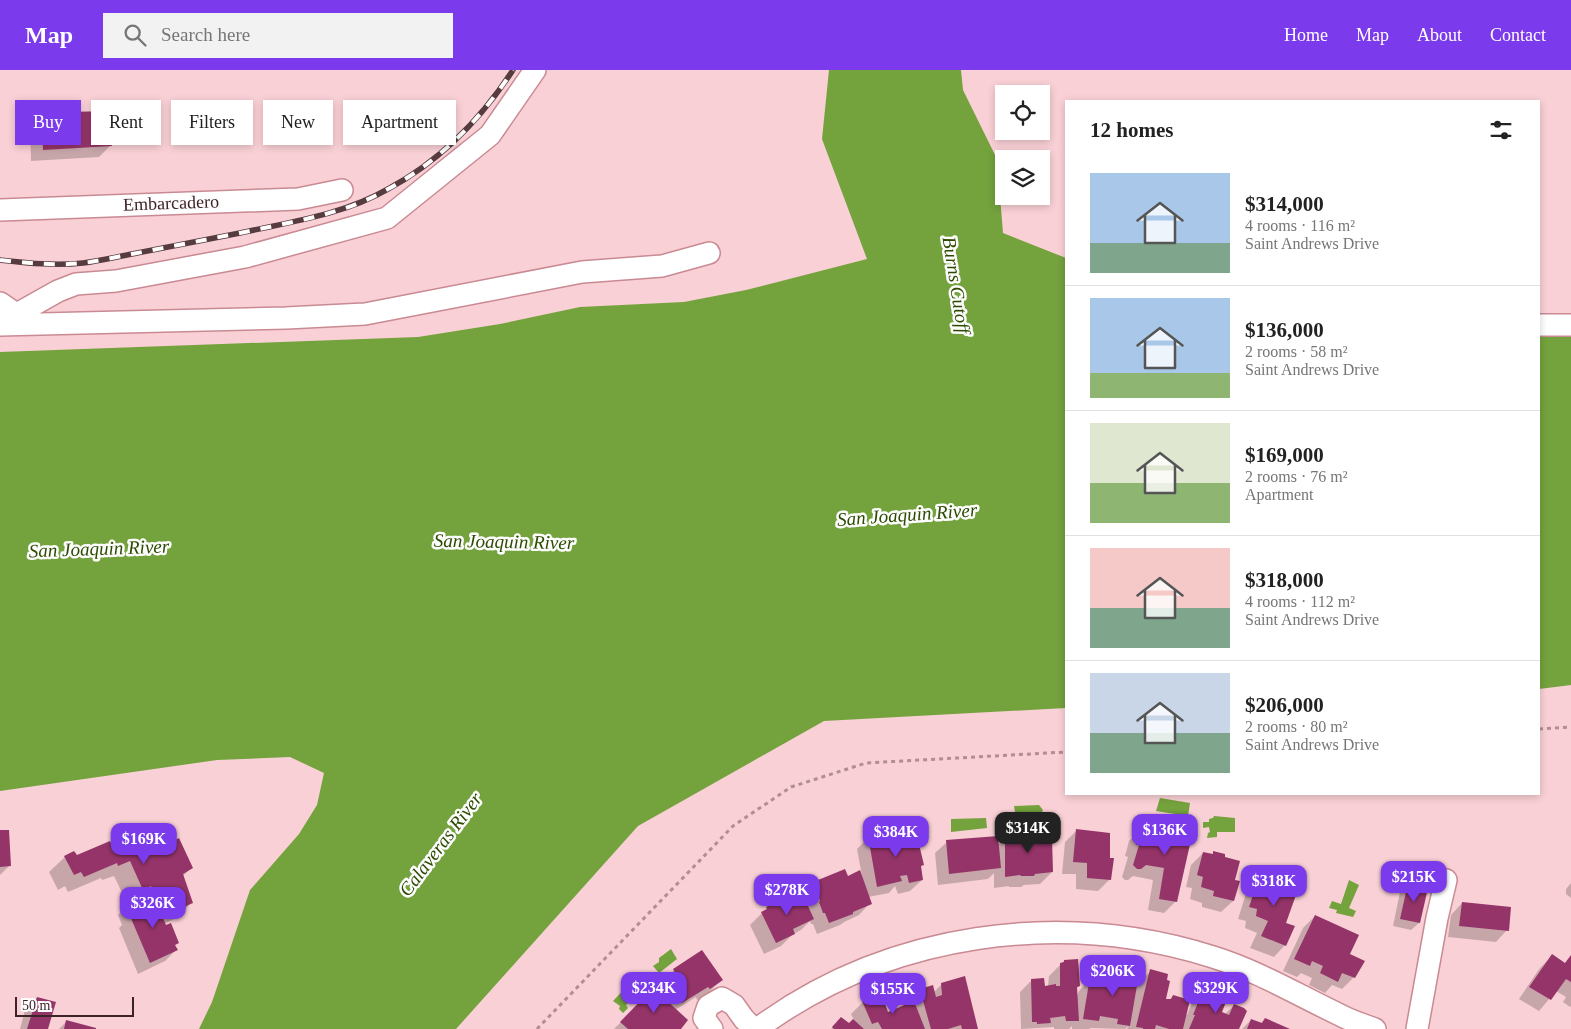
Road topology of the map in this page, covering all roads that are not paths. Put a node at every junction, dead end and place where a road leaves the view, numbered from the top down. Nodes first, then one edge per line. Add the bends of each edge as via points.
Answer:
1 (535, 70) edge
2 (342, 190) dead end
3 (0, 210) edge
4 (708, 253) dead end
5 (11, 317) edge
6 (1540, 325) edge
7 (1571, 325) edge
8 (1446, 880) dead end
9 (712, 1029) edge
10 (756, 1029) edge
11 (1375, 1029) edge
12 (1417, 1029) edge

1 - 5 street via 490,135 387,218 245,257 116,281 76,284
2 - 3 street, Embarcadero via 298,199
4 - 5 street via 662,266 582,272 365,314 36,323
6 - 7 street
8 - 12 street
9 - 10 street via 704,1018 708,1006 722,998 734,1005
10 - 11 street via 797,1002 836,982 918,950 996,935 1085,932 1172,945 1214,957 1256,973

